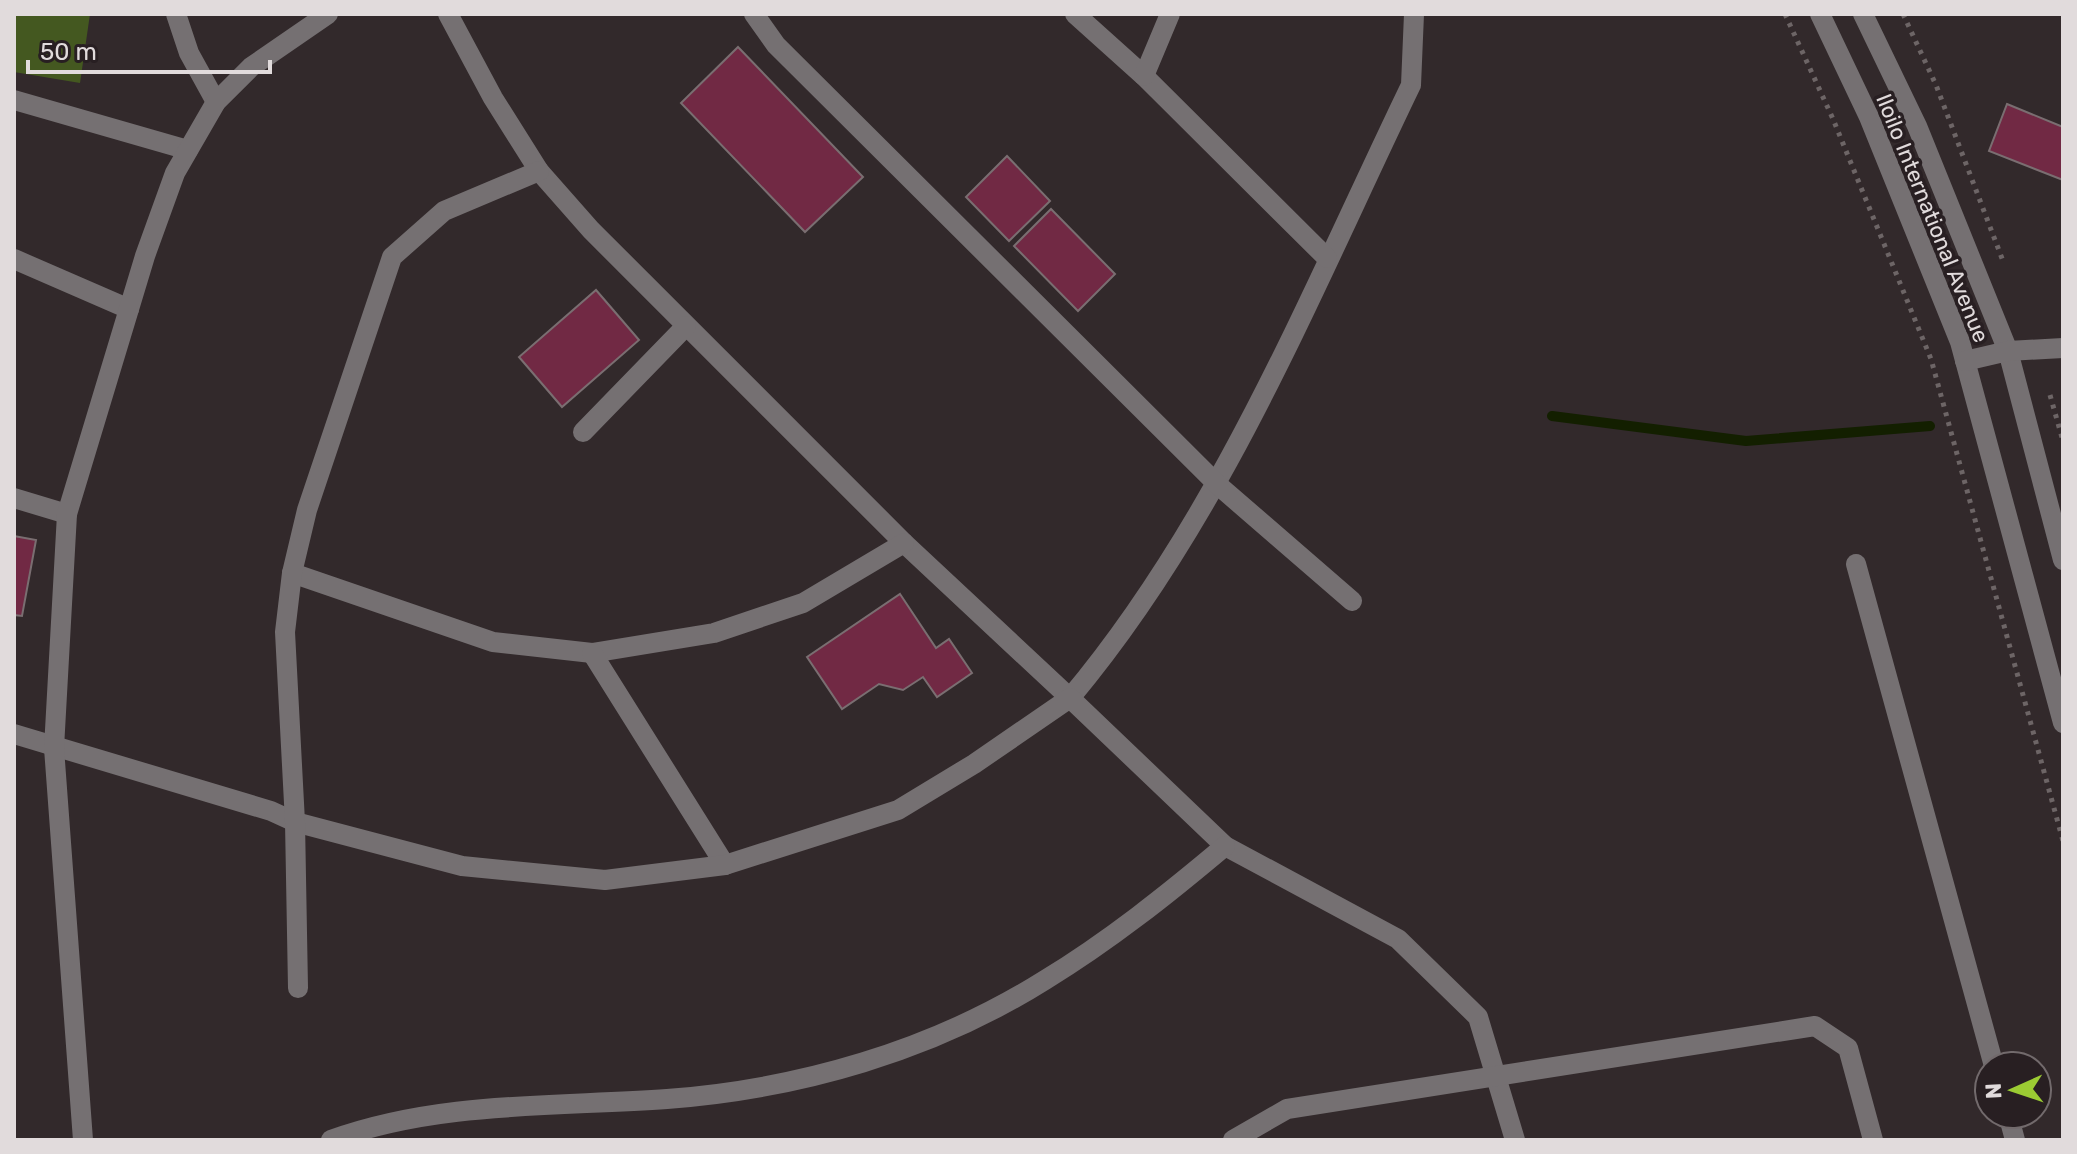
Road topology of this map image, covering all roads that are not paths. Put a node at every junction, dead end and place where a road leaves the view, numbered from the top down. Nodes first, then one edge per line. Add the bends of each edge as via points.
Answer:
1 (176, 14) edge
2 (328, 14) edge
3 (448, 14) edge
4 (754, 14) edge
5 (1075, 14) edge
6 (1170, 14) edge
7 (1414, 14) edge
8 (1820, 14) edge
9 (1863, 14) edge
10 (1144, 76) junction
11 (14, 100) edge
12 (216, 102) junction
13 (188, 150) junction
14 (539, 171) junction
15 (1327, 258) junction
16 (14, 259) edge
17 (129, 309) junction
18 (686, 326) junction
19 (2063, 348) edge
20 (2008, 351) junction
21 (1965, 361) junction
22 (583, 432) dead end
23 (1218, 485) junction
24 (14, 498) edge
25 (67, 514) junction
26 (904, 543) junction
27 (2063, 560) edge
28 (1856, 564) dead end
29 (292, 573) junction
30 (1352, 601) dead end
31 (592, 653) junction
32 (1070, 698) junction
33 (2063, 723) edge
34 (14, 734) edge
35 (54, 748) junction
36 (295, 822) junction
37 (1225, 846) junction
38 (725, 865) junction
39 (298, 988) dead end
40 (1990, 1050) edge
41 (1497, 1075) junction
42 (1255, 1134) edge
43 (83, 1140) edge
44 (331, 1140) edge
45 (1233, 1140) edge
46 (1515, 1140) edge
47 (1873, 1140) edge

1 - 12 street via 189,53
2 - 12 street via 251,67
3 - 14 street
4 - 23 street via 776,45
5 - 10 street
6 - 10 street
7 - 15 street via 1411,85
8 - 21 street, Iloilo International Avenue via 1869,117
9 - 20 street, Iloilo International Avenue via 1917,126
10 - 15 street
11 - 13 street
12 - 13 street
13 - 17 street via 175,173
14 - 18 street
14 - 29 street via 444,211 392,257 307,510
15 - 23 street
16 - 17 street
17 - 25 street
18 - 22 street
18 - 26 street
19 - 20 street
20 - 21 street
20 - 27 street, Iloilo International Avenue
21 - 33 street, Iloilo International Avenue
23 - 30 street
23 - 32 street via 1104,658
24 - 25 street
25 - 35 street
26 - 31 street via 803,603 714,633
26 - 32 street
28 - 40 street
29 - 31 street via 493,642
29 - 36 street via 285,632
31 - 38 street
32 - 37 street
32 - 38 street via 898,810
34 - 35 street
35 - 36 street
35 - 43 street
36 - 38 street via 462,866 605,880
36 - 39 street
37 - 41 street via 1398,939 1478,1017
37 - 44 street via 1145,913 1045,981 961,1025 862,1064 771,1086 669,1098 440,1112
41 - 42 street via 1287,1109
41 - 46 street
41 - 47 street via 1815,1026 1848,1048
42 - 45 street

